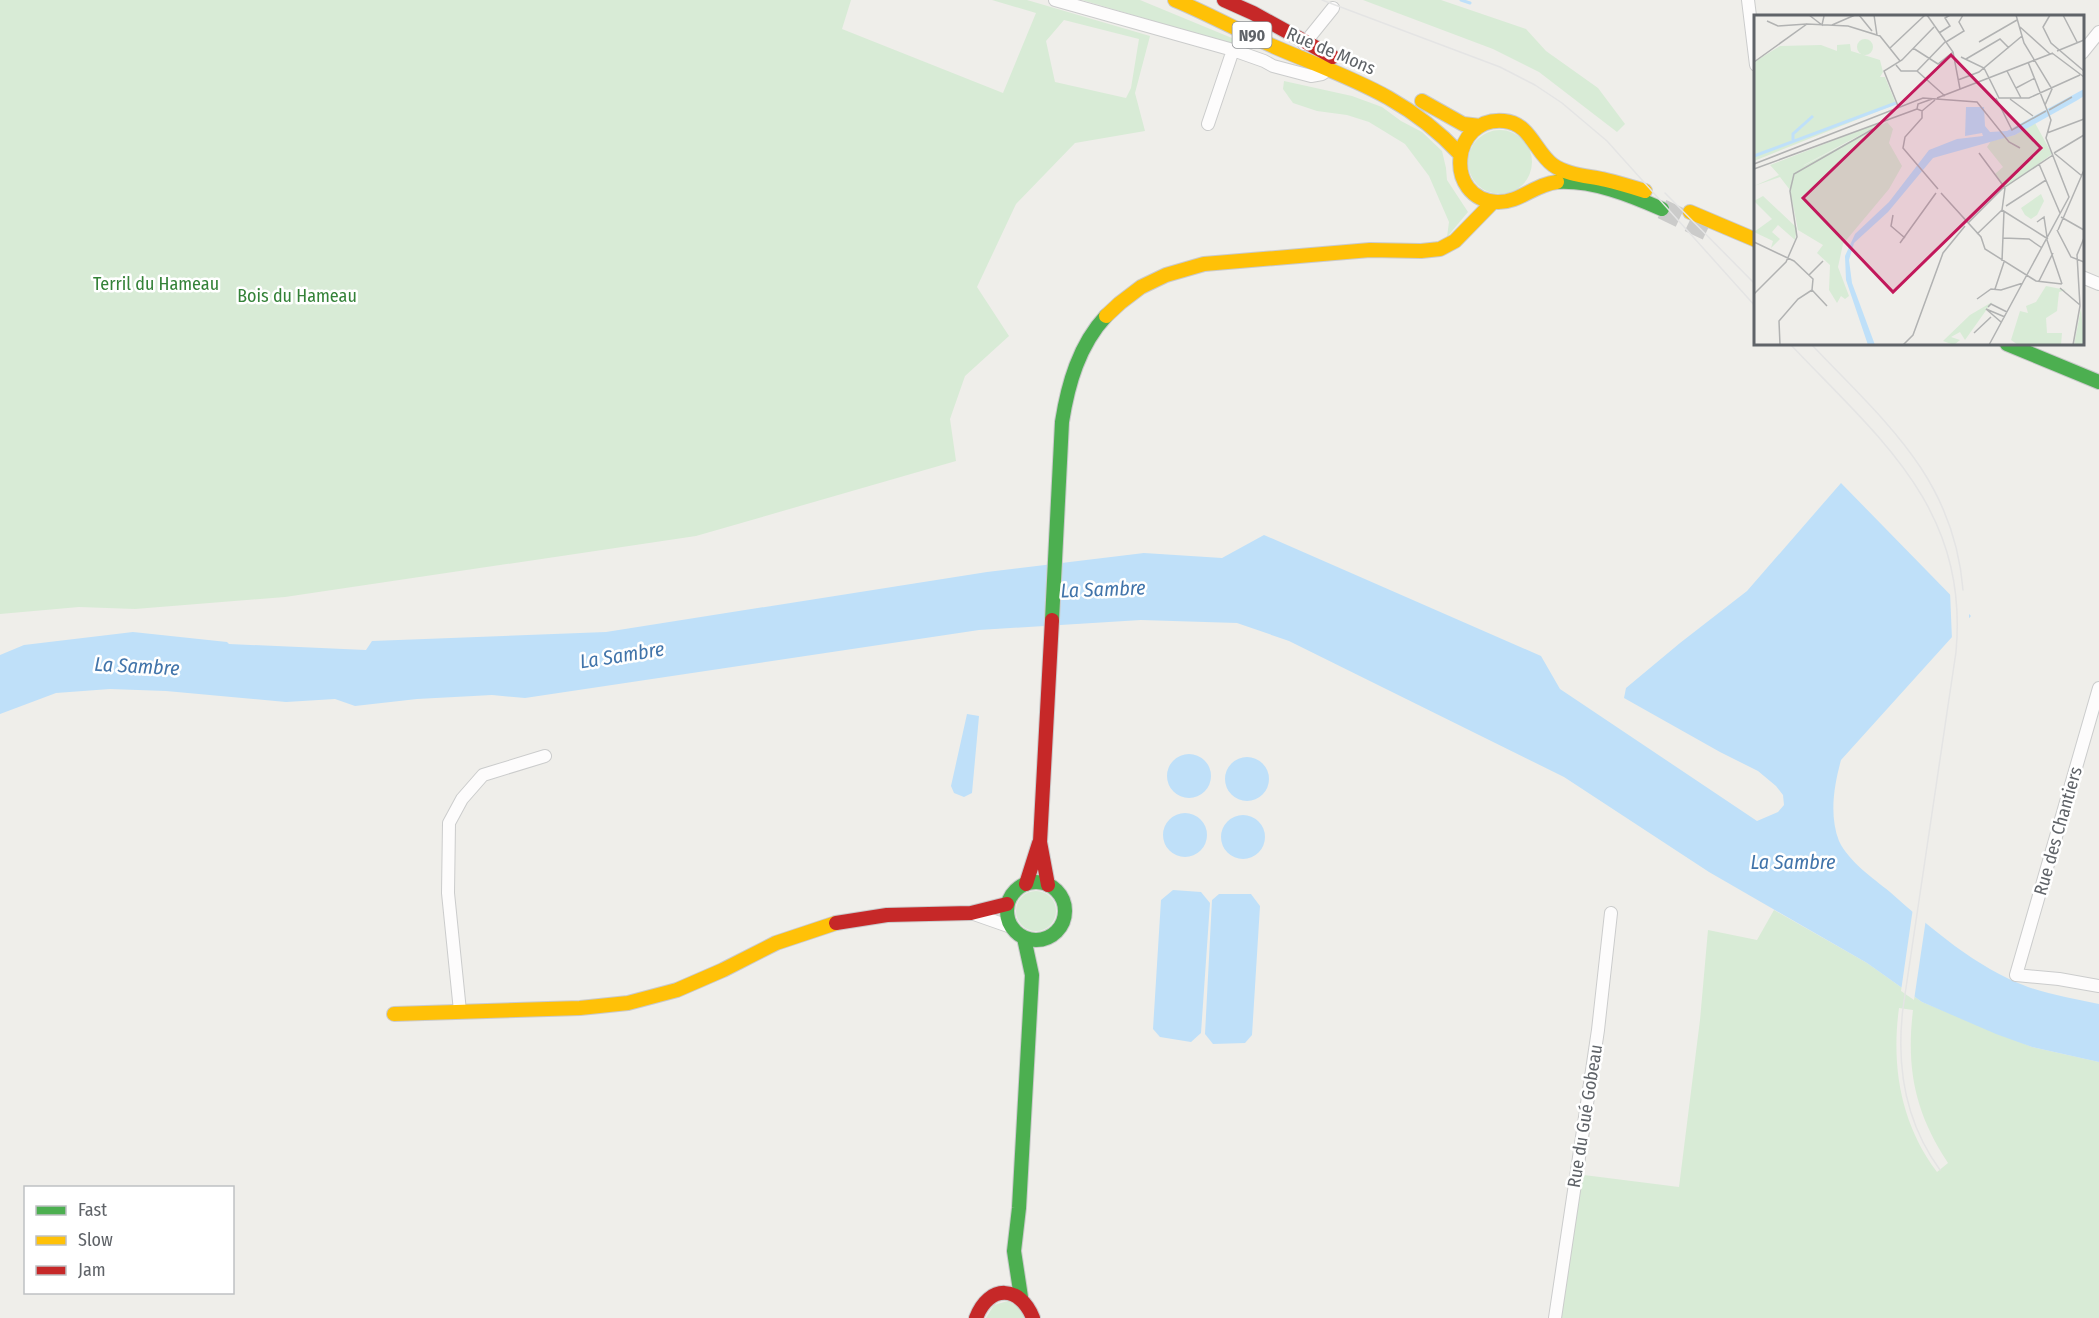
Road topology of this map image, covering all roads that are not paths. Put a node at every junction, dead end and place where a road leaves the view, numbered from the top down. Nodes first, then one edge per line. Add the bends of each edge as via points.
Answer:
1 (1055, 0) edge
2 (1175, 0) edge
3 (1224, 0) edge
4 (1748, 0) edge
5 (1333, 8) dead end
6 (2099, 32) edge
7 (1254, 36) junction
8 (1306, 42) junction
9 (1233, 50) junction
10 (2084, 51) edge
11 (1290, 53) junction
12 (1249, 56) junction
13 (1754, 56) edge
14 (1264, 60) junction
15 (1329, 69) junction
16 (1397, 87) dead end
17 (1413, 96) dead end
18 (1208, 124) dead end
19 (1480, 126) junction
20 (1538, 147) junction
21 (1460, 154) junction
22 (1646, 191) dead end
23 (1527, 192) junction
24 (1476, 195) junction
25 (1493, 202) junction
26 (1662, 209) tunnel mouth
27 (1690, 212) dead end
28 (1473, 221) junction
29 (1710, 232) tunnel mouth
30 (1754, 240) edge
31 (1754, 251) edge
32 (2084, 278) edge
33 (2099, 284) edge
34 (2009, 345) edge
35 (2099, 381) edge
36 (2099, 688) edge
37 (545, 756) dead end
38 (1040, 842) junction
39 (1026, 884) junction
40 (1048, 885) junction
41 (1008, 904) junction
42 (971, 913) junction
43 (1611, 914) dead end
44 (1011, 927) junction
45 (1024, 938) junction
46 (1045, 939) junction
47 (1032, 975) junction
48 (2099, 986) edge
49 (460, 1011) junction
50 (394, 1014) dead end
51 (1014, 1251) junction
52 (997, 1293) junction
53 (1021, 1297) junction
54 (976, 1318) edge
55 (1034, 1318) edge
56 (1555, 1318) edge

1 - 9 street
2 - 7 main road, Rue de Mons / N90
3 - 8 main road, Rue de Mons / N90
4 - 13 street
5 - 8 street
6 - 10 street
7 - 11 main road, Rue de Mons / N90
7 - 12 street
8 - 11 street
8 - 16 main road, Rue de Mons / N90
9 - 12 street
9 - 18 street
11 - 14 street
11 - 15 main road, Rue de Mons / N90
12 - 14 street
14 - 15 street via 1311,76
15 - 21 main road, Rue de Mons / N90 via 1386,95 1438,129
17 - 19 main road via 1462,124
19 - 20 main road via 1498,121 1517,125 1530,134
19 - 21 main road via 1464,143
20 - 22 main road via 1548,162 1562,170
20 - 23 main road via 1540,171
21 - 24 main road, Rue de Mons / N90 via 1464,181
23 - 25 main road via 1508,202
23 - 26 main road via 1558,181 1576,183 1623,194
24 - 25 main road
24 - 28 main road
25 - 28 main road
27 - 30 main road
28 - 38 main road via 1449,246 1436,250 1368,250 1195,265 1161,276 1129,295 1088,339 1070,377 1062,422
29 - 31 main road
32 - 33 street
34 - 35 main road
36 - 48 street, Rue des Chantiers via 2016,975
37 - 49 street via 483,775 462,799 449,823 448,893
38 - 39 main road
38 - 40 main road
39 - 40 main road
39 - 41 main road via 1014,892
40 - 46 main road via 1060,897 1065,913 1059,929
41 - 42 main road
41 - 44 main road
42 - 44 street
42 - 49 main road via 887,915 840,922 776,942 677,990 628,1003
43 - 56 street, Rue du Gué Gobeau via 1598,1030
44 - 45 main road
45 - 46 main road
45 - 47 main road
46 - 47 main road
47 - 51 main road
49 - 50 main road
51 - 52 main road
51 - 53 main road
52 - 53 main road
52 - 54 main road via 982,1303
53 - 55 main road

